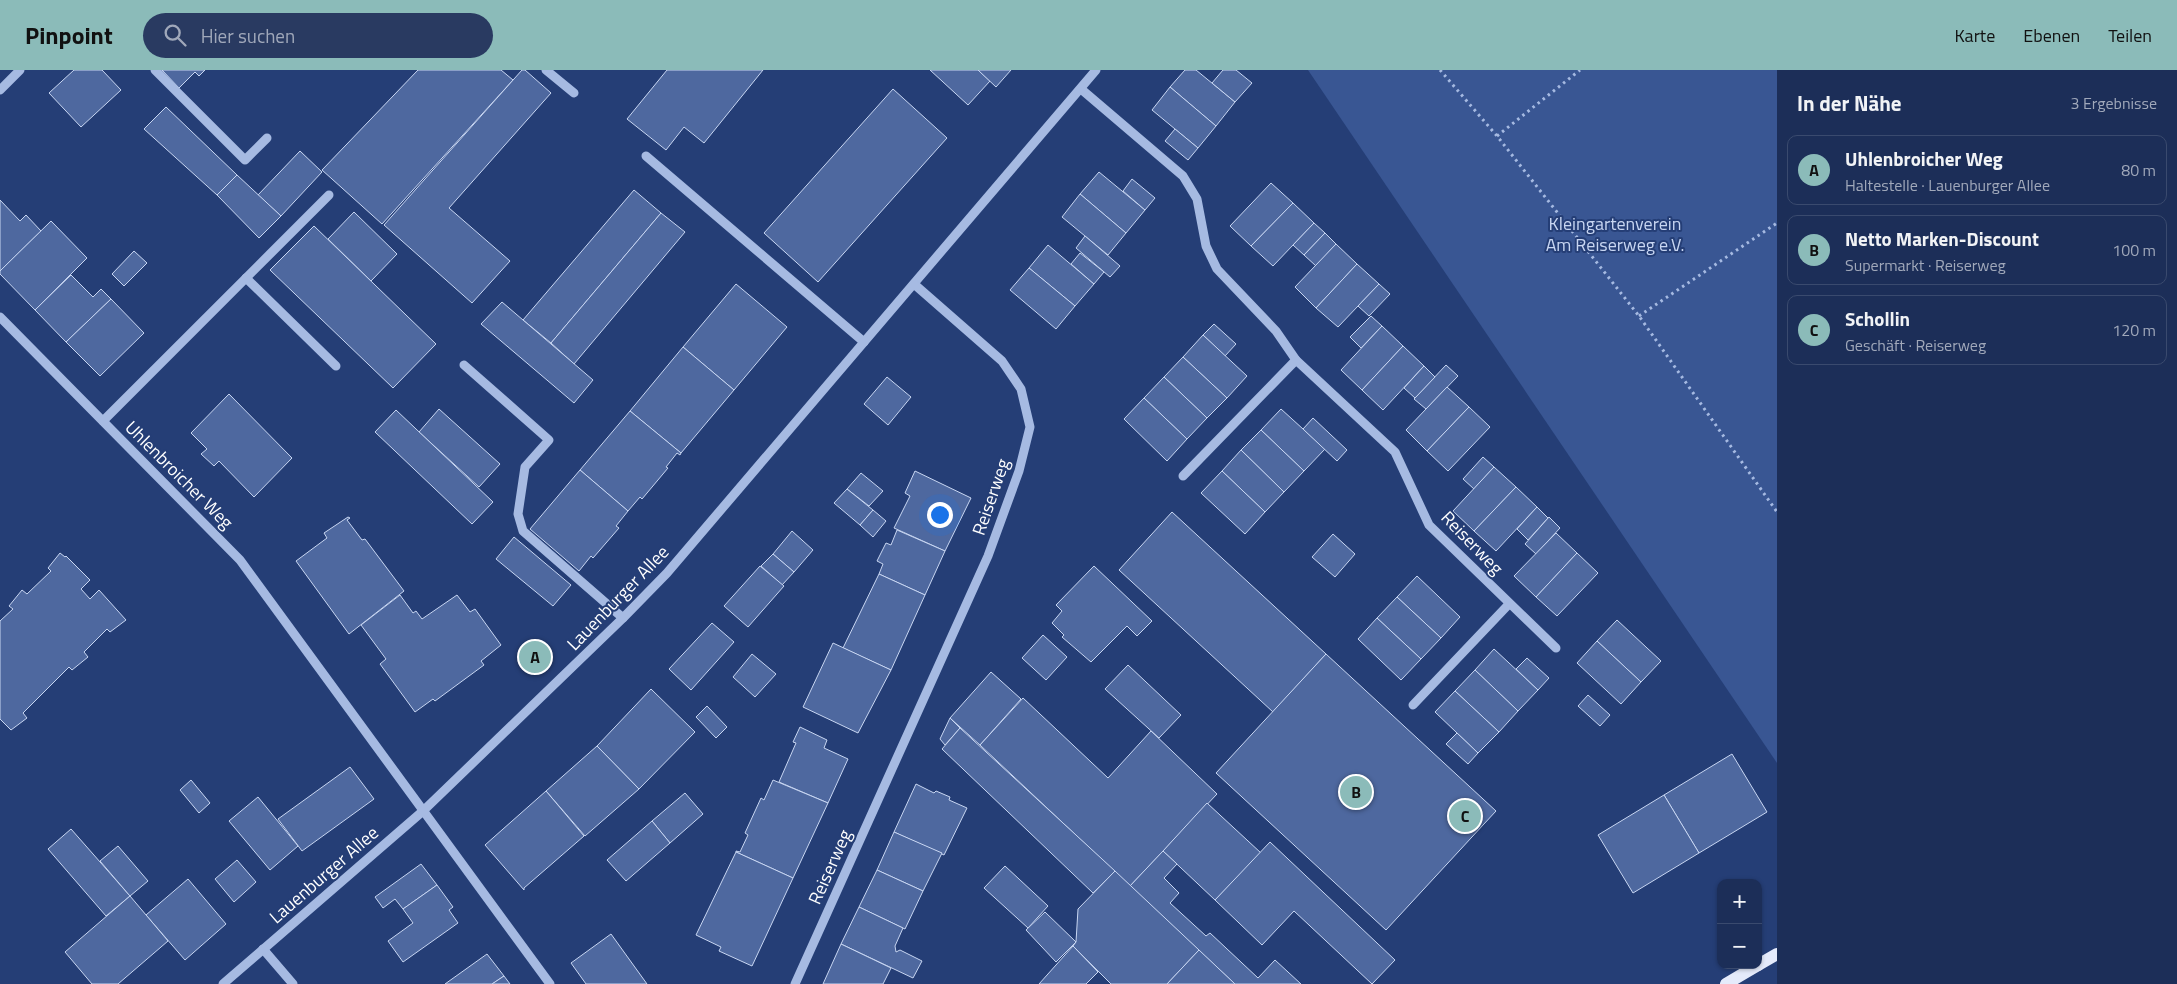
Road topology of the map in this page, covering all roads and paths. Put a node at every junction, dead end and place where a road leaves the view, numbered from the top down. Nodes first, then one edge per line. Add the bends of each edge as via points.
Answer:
1 (20, 70) edge
2 (155, 70) edge
3 (546, 70) edge
4 (1096, 70) edge
5 (1440, 70) edge
6 (1580, 70) edge
7 (1081, 89) junction
8 (0, 90) edge
9 (574, 93) dead end
10 (1497, 136) junction
11 (267, 138) dead end
12 (646, 156) dead end
13 (329, 195) dead end
14 (1777, 223) edge
15 (246, 278) junction
16 (914, 284) junction
17 (1639, 316) junction
18 (0, 317) edge
19 (864, 342) junction
20 (1296, 360) junction
21 (464, 365) dead end
22 (336, 366) dead end
23 (103, 421) junction
24 (1183, 476) dead end
25 (1776, 506) edge
26 (1777, 512) edge
27 (1509, 604) junction
28 (623, 618) junction
29 (1556, 648) dead end
30 (1413, 705) dead end
31 (423, 811) junction
32 (263, 949) junction
33 (1777, 954) edge
34 (1762, 963) edge
35 (1751, 969) edge
36 (223, 984) edge
37 (293, 984) edge
38 (550, 984) edge
39 (795, 984) edge
40 (1726, 984) edge

1 - 8 street
2 - 11 street via 245,160
3 - 9 street
4 - 7 street
5 - 10 path
6 - 10 path
7 - 16 street
7 - 20 street, Reiserweg via 1183,176 1197,199 1206,246 1217,269 1276,331
10 - 17 path
12 - 19 street
13 - 15 street
14 - 17 path
15 - 22 street
15 - 23 street
16 - 19 street, Lauenburger Allee
16 - 39 street, Reiserweg via 1002,361 1021,389 1030,427 1019,471 988,556
17 - 25 path
18 - 23 street, Uhlenbroicher Weg
19 - 28 street, Lauenburger Allee via 667,573
20 - 24 street
20 - 27 street, Reiserweg via 1395,452 1429,525
21 - 28 street via 549,440 525,467 518,514 523,531
23 - 31 street, Uhlenbroicher Weg via 240,560
25 - 26 path
27 - 29 street, Reiserweg
27 - 30 street
28 - 31 street, Lauenburger Allee
31 - 32 street, Lauenburger Allee
31 - 38 street, Uhlenbroicher Weg
32 - 36 street, Lauenburger Allee
32 - 37 street
33 - 34 main road
35 - 40 main road

